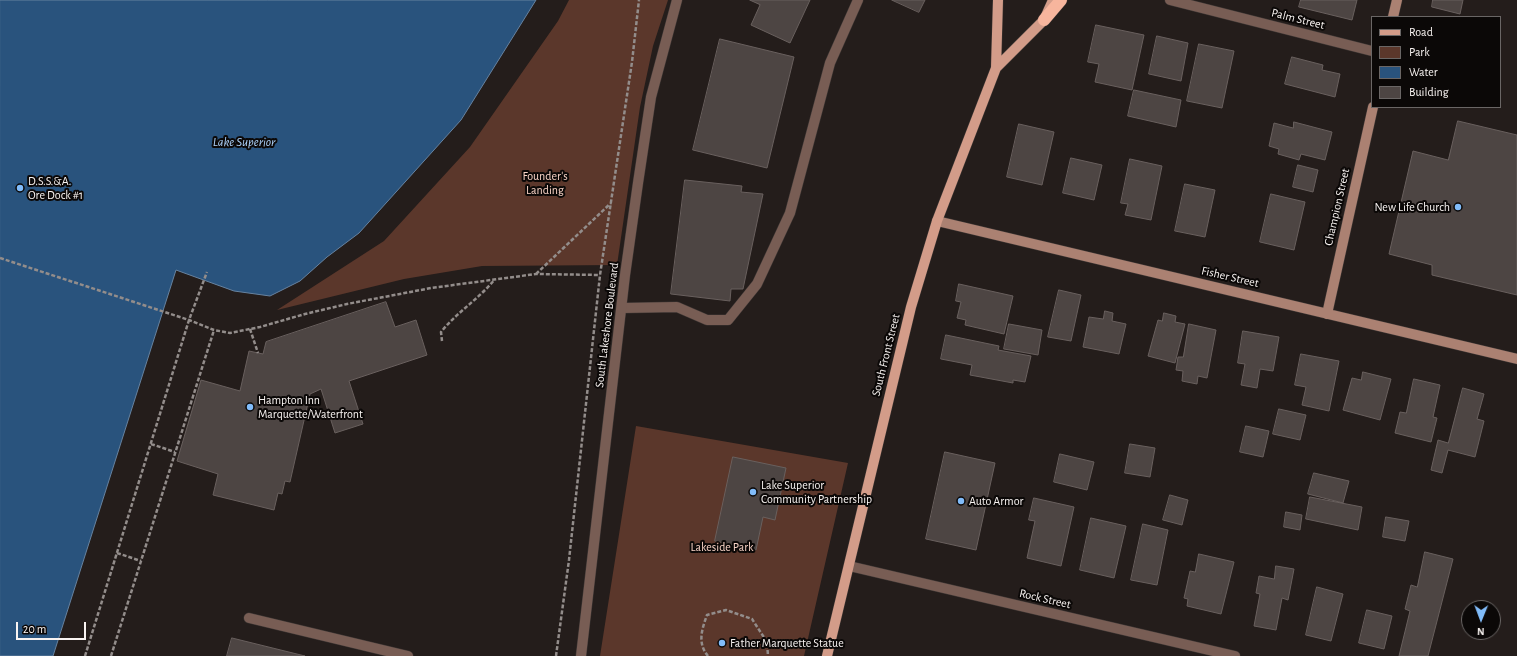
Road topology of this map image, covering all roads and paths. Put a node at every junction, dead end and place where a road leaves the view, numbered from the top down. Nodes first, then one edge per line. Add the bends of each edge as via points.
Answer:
1 (639, 0) edge
2 (678, 0) edge
3 (858, 0) edge
4 (998, 0) edge
5 (1053, 0) edge
6 (1062, 0) edge
7 (1170, 0) edge
8 (1397, 0) edge
9 (1393, 16) edge
10 (1044, 20) junction
11 (1371, 51) edge
12 (996, 68) junction
13 (1373, 108) edge
14 (611, 203) junction
15 (937, 221) junction
16 (0, 258) edge
17 (207, 272) dead end
18 (536, 274) junction
19 (600, 275) junction
20 (496, 279) junction
21 (622, 308) junction
22 (1327, 314) junction
23 (189, 320) junction
24 (250, 329) junction
25 (214, 330) junction
26 (442, 341) dead end
27 (258, 353) dead end
28 (1517, 359) edge
29 (150, 444) junction
30 (175, 452) junction
31 (117, 553) junction
32 (141, 561) junction
33 (849, 566) junction
34 (250, 618) dead end
35 (85, 656) edge
36 (111, 656) edge
37 (408, 656) edge
38 (556, 656) edge
39 (581, 656) edge
40 (708, 656) edge
41 (768, 656) edge
42 (827, 656) edge
43 (1235, 656) edge

1 - 14 path
2 - 21 street, South Lakeshore Boulevard via 651,97
3 - 21 street via 830,63 790,213 757,284 728,320 707,320 677,307
4 - 12 main road, South Front Street
5 - 10 main road, South Front Street
6 - 10 highway
7 - 11 street, Palm Street
8 - 9 street
10 - 12 main road, South Front Street
12 - 15 main road, South Front Street
13 - 22 street, Champion Street
14 - 18 path
14 - 19 path
15 - 22 street, Fisher Street
15 - 33 main road, South Front Street via 911,307
16 - 23 path
17 - 23 path
18 - 19 path
18 - 20 path
19 - 38 path
20 - 24 path via 347,304
20 - 26 path via 448,323 441,332
21 - 39 street, South Lakeshore Boulevard
22 - 28 street, Fisher Street
23 - 25 path
23 - 29 path
24 - 25 path via 230,333
24 - 27 path
25 - 30 path
29 - 30 path
29 - 31 path
30 - 32 path
31 - 32 path
31 - 35 path
32 - 36 path
33 - 42 main road, South Front Street
33 - 43 street, Rock Street
34 - 37 street
40 - 41 path via 700,633 707,615 726,610 752,620 767,642

